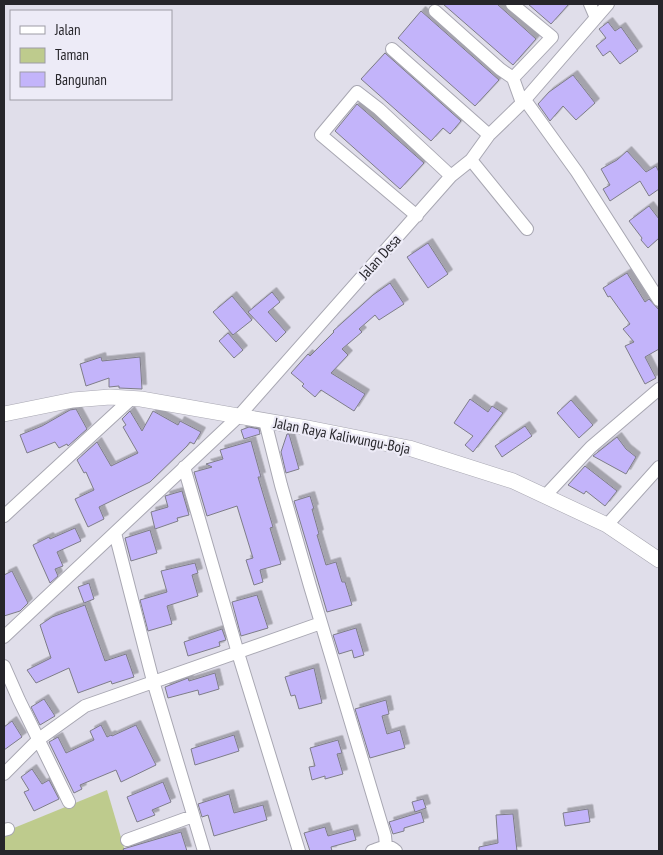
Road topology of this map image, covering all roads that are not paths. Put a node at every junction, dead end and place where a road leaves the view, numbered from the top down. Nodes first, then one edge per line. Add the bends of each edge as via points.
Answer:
1 (512, 4) edge
2 (590, 4) edge
3 (608, 4) edge
4 (435, 11) dead end
5 (596, 18) junction
6 (392, 48) dead end
7 (513, 78) junction
8 (524, 101) junction
9 (489, 135) junction
10 (470, 160) junction
11 (451, 176) junction
12 (417, 216) junction
13 (527, 229) dead end
14 (659, 300) edge
15 (659, 389) edge
16 (131, 398) junction
17 (4, 414) edge
18 (238, 417) junction
19 (266, 421) junction
20 (184, 467) junction
21 (659, 467) edge
22 (545, 496) junction
23 (4, 516) edge
24 (608, 525) junction
25 (115, 533) junction
26 (659, 560) edge
27 (321, 623) junction
28 (4, 637) edge
29 (238, 653) junction
30 (4, 666) edge
31 (153, 681) junction
32 (39, 740) junction
33 (4, 774) edge
34 (69, 802) dead end
35 (193, 816) junction
36 (127, 840) dead end
37 (391, 848) edge
38 (204, 851) edge
39 (300, 851) edge
40 (372, 851) edge

1 - 7 street via 552,37
2 - 5 street
3 - 5 street, Jalan Desa
4 - 7 street
5 - 8 street, Jalan Desa
6 - 9 street
7 - 8 street
8 - 9 street, Jalan Desa
8 - 14 street via 578,172
9 - 10 street, Jalan Desa
10 - 11 street, Jalan Desa
10 - 13 street
11 - 12 street, Jalan Desa
11 - 12 street via 380,109 357,92 321,135
12 - 18 street, Jalan Desa
15 - 22 street via 591,447
16 - 17 main road, Jalan Raya Kaliwungu-Boja via 73,400
16 - 18 main road, Jalan Raya Kaliwungu-Boja
16 - 23 street
18 - 19 main road, Jalan Raya Kaliwungu-Boja
18 - 20 street, Jalan Desa
19 - 22 main road, Jalan Raya Kaliwungu-Boja via 409,448 513,481
19 - 27 street
20 - 25 street, Jalan Desa
20 - 29 street
21 - 24 street
22 - 24 main road, Jalan Raya Kaliwungu-Boja
24 - 26 main road, Jalan Raya Kaliwungu-Boja
25 - 28 street, Jalan Desa
25 - 31 street
27 - 29 street
27 - 37 street
29 - 31 street
29 - 39 street
30 - 32 street
31 - 32 street via 85,706
31 - 35 street
32 - 33 street
32 - 34 street
35 - 36 street
35 - 38 street
37 - 40 street

